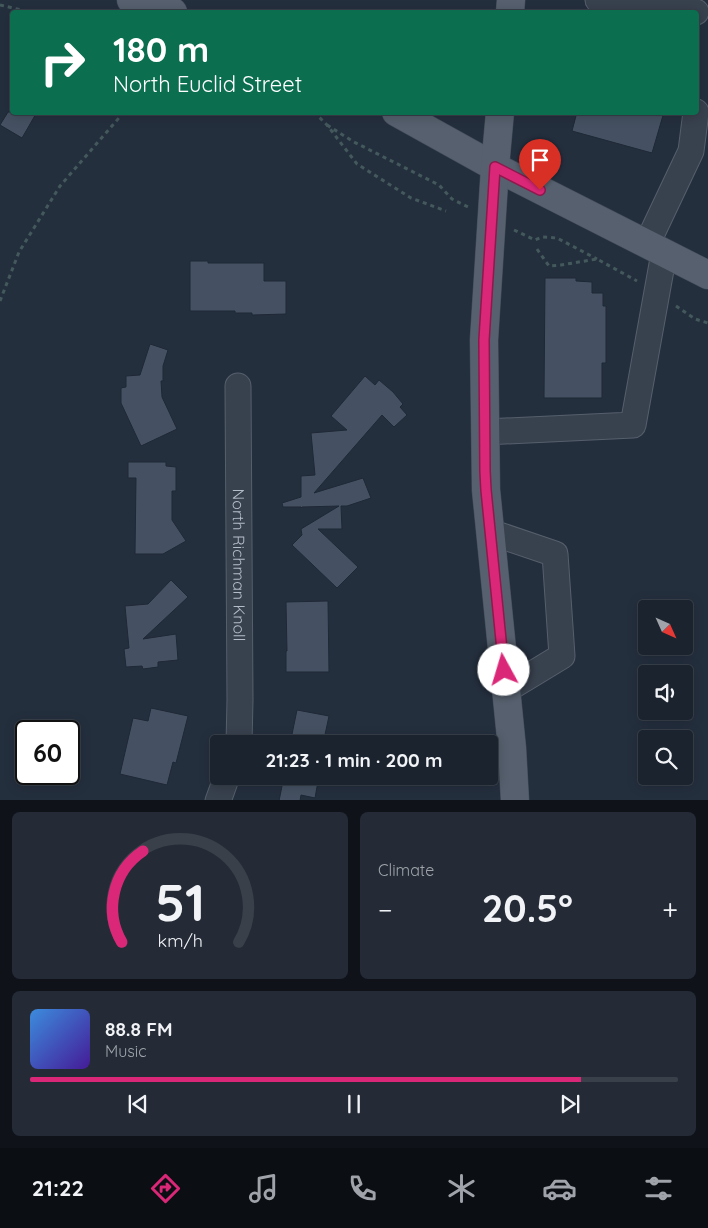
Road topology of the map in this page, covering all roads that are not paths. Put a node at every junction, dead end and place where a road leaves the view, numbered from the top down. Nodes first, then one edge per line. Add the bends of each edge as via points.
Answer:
1 (131, 0) edge
2 (598, 0) edge
3 (697, 8) edge
4 (166, 10) edge
5 (401, 115) edge
6 (500, 115) edge
7 (696, 115) edge
8 (495, 167) junction
9 (656, 249) junction
10 (708, 275) edge
11 (238, 386) dead end
12 (485, 432) junction
13 (490, 532) junction
14 (506, 690) junction
15 (239, 735) edge
16 (224, 785) edge
17 (218, 800) edge
18 (515, 800) edge

1 - 4 main road
2 - 3 street
5 - 8 main road
6 - 8 main road
7 - 9 street via 691,151
8 - 9 main road
8 - 12 main road via 484,340
9 - 10 main road
9 - 12 street via 657,292 632,426
11 - 15 street, North Richman Knoll
12 - 13 main road
13 - 14 main road
13 - 14 street via 555,554 562,656
14 - 18 main road
16 - 17 street

